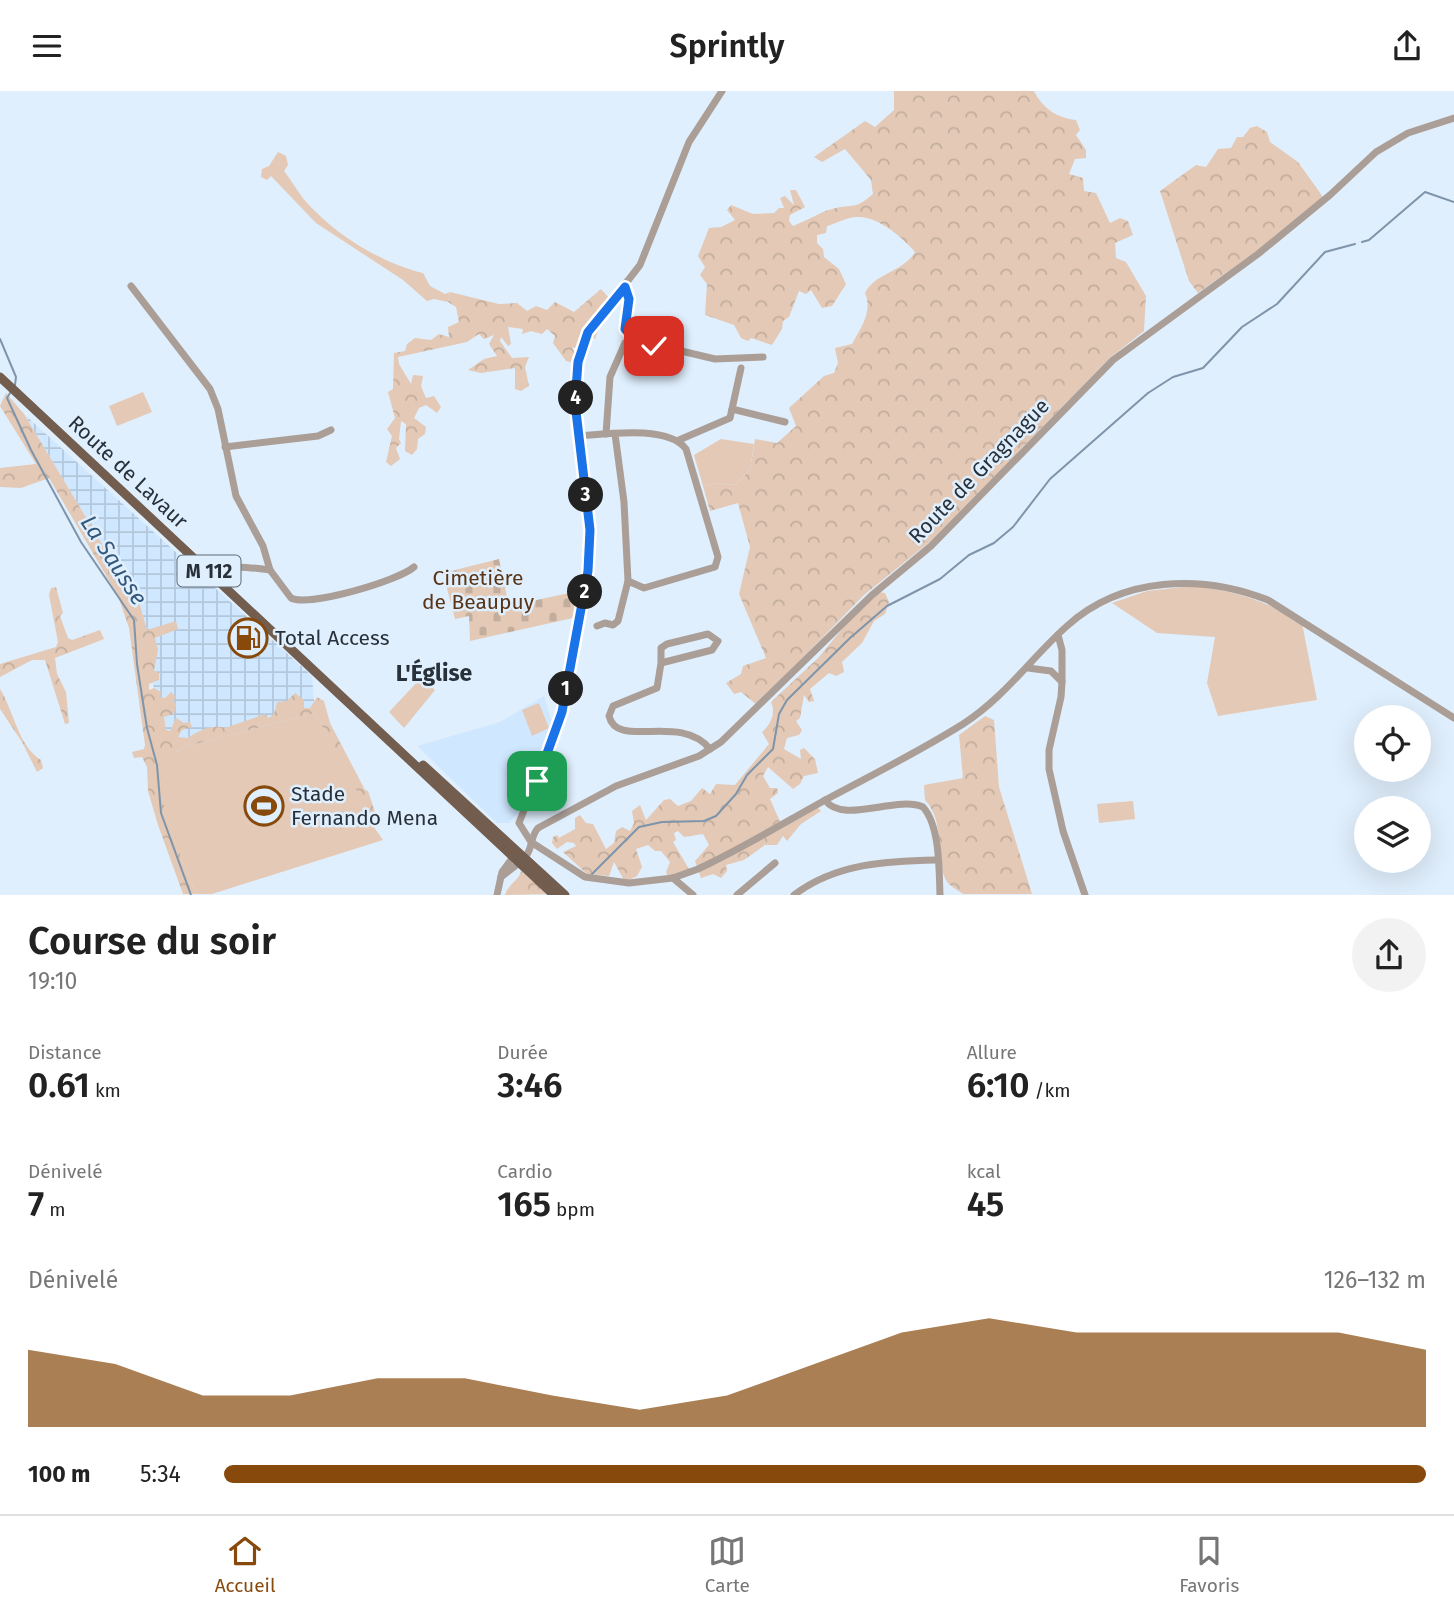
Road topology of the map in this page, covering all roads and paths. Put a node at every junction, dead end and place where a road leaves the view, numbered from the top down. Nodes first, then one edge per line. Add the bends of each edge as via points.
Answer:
1 (722, 91) edge
2 (1454, 118) edge
3 (131, 286) dead end
4 (625, 287) junction
5 (625, 344) dead end
6 (763, 357) dead end
7 (741, 368) dead end
8 (0, 377) edge
9 (732, 409) junction
10 (785, 422) dead end
11 (331, 430) dead end
12 (606, 434) junction
13 (615, 434) junction
14 (579, 436) junction
15 (679, 440) junction
16 (225, 447) junction
17 (414, 567) dead end
18 (270, 570) junction
19 (213, 574) junction
20 (628, 580) junction
21 (597, 626) dead end
22 (1058, 635) junction
23 (661, 663) junction
24 (1028, 668) junction
25 (1062, 682) junction
26 (1454, 718) edge
27 (710, 749) junction
28 (825, 800) junction
29 (531, 842) junction
30 (519, 856) junction
31 (937, 860) junction
32 (775, 863) dead end
33 (673, 877) junction
34 (805, 891) edge
35 (497, 894) edge
36 (554, 894) edge
37 (565, 894) edge
38 (693, 894) edge
39 (737, 894) edge
40 (794, 894) edge
41 (940, 894) edge
42 (1085, 894) edge

1 - 4 street via 689,142 646,253
2 - 27 street, Route de Gragnague via 1408,133 1376,152 1278,238 1113,360 932,546 872,595
3 - 16 street via 210,389
4 - 6 street via 629,299 624,324 635,340 715,359
4 - 14 street via 588,332 580,350 575,403
5 - 12 street via 610,376
7 - 9 street
8 - 19 main road, Route de Lavaur / M 112
9 - 10 street
9 - 15 street via 730,418
11 - 16 street via 318,436
12 - 13 street
12 - 14 street
13 - 15 street
13 - 20 street
14 - 29 street via 590,530 588,571 562,712 519,823
15 - 20 street via 690,461 717,563 644,588
16 - 18 street via 236,496 263,546
17 - 18 street via 396,578 300,601 291,598
18 - 19 street via 242,567
19 - 30 main road, Route de Lavaur / M 112
20 - 21 street via 618,621
22 - 24 street
22 - 25 street
22 - 26 street via 1093,608 1128,592 1177,583 1226,587 1282,607
23 - 23 street via 712,650 718,641 708,634 667,645 662,648
23 - 27 street via 660,683 654,691 613,706 609,716 613,726 628,732 658,729 692,735
24 - 25 street via 1051,671
24 - 28 street via 971,718
25 - 42 street via 1049,750 1051,782
27 - 29 street, Route de Gragnague via 617,786 538,828
28 - 31 street via 843,811 891,805 923,807 932,826
28 - 33 street via 728,855
29 - 30 street, Route de Gragnague
29 - 33 street via 584,877 629,883
30 - 35 street, Route de Gragnague via 501,877
30 - 36 main road, Route de Lavaur / M 112
30 - 37 main road, Route de Lavaur / M 112
31 - 34 street via 863,865 828,876
31 - 41 street
32 - 39 street
33 - 38 street
34 - 40 street

